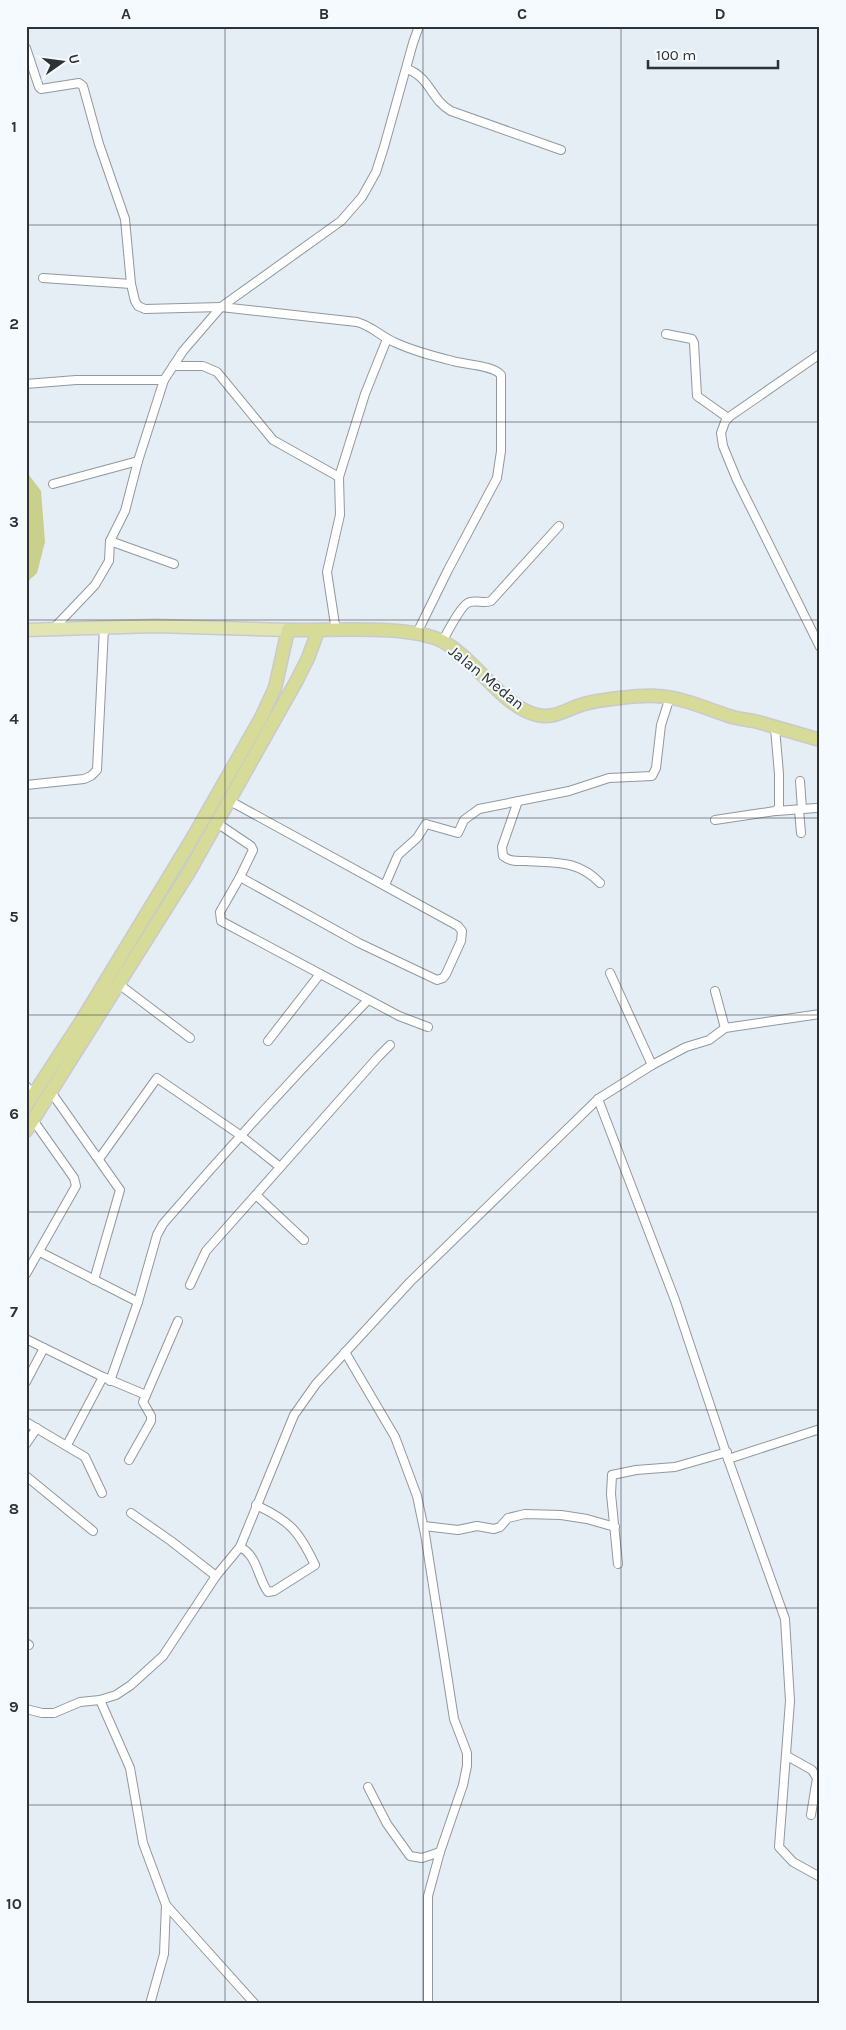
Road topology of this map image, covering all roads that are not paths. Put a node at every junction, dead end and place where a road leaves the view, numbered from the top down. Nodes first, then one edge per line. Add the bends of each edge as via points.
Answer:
1 (419, 26) edge
2 (26, 48) edge
3 (407, 69) junction
4 (30, 70) edge
5 (561, 150) dead end
6 (43, 278) dead end
7 (131, 284) junction
8 (221, 307) junction
9 (666, 334) dead end
10 (387, 339) junction
11 (820, 354) edge
12 (173, 366) junction
13 (164, 380) junction
14 (26, 384) edge
15 (728, 418) junction
16 (138, 461) junction
17 (339, 477) junction
18 (53, 484) dead end
19 (559, 526) dead end
20 (110, 542) junction
21 (174, 564) dead end
22 (104, 628) junction
23 (53, 629) junction
24 (26, 630) edge
25 (288, 630) junction
26 (318, 631) junction
27 (336, 631) junction
28 (417, 633) junction
29 (442, 642) junction
30 (820, 646) edge
31 (670, 697) junction
32 (775, 728) junction
33 (820, 740) edge
34 (800, 781) dead end
35 (26, 785) edge
36 (230, 800) junction
37 (518, 801) junction
38 (816, 808) dead end
39 (777, 810) junction
40 (801, 810) junction
41 (715, 820) dead end
42 (217, 823) junction
43 (801, 833) dead end
44 (240, 877) junction
45 (600, 883) dead end
46 (385, 885) junction
47 (610, 973) dead end
48 (320, 974) junction
49 (120, 985) junction
50 (716, 991) dead end
51 (368, 1000) junction
52 (820, 1014) edge
53 (428, 1027) dead end
54 (725, 1028) junction
55 (190, 1038) dead end
56 (268, 1041) dead end
57 (390, 1045) dead end
58 (73, 1046) junction
59 (652, 1065) junction
60 (30, 1090) edge
61 (51, 1092) junction
62 (598, 1098) junction
63 (26, 1106) edge
64 (29, 1125) edge
65 (240, 1135) junction
66 (99, 1159) junction
67 (280, 1167) junction
68 (256, 1195) junction
69 (304, 1240) dead end
70 (40, 1252) junction
71 (26, 1274) edge
72 (94, 1280) junction
73 (190, 1286) dead end
74 (138, 1302) junction
75 (178, 1321) dead end
76 (26, 1338) edge
77 (44, 1348) junction
78 (345, 1352) junction
79 (107, 1379) junction
80 (26, 1382) edge
81 (146, 1395) junction
82 (26, 1422) edge
83 (37, 1428) junction
84 (820, 1429) edge
85 (26, 1444) edge
86 (67, 1445) junction
87 (727, 1455) junction
88 (129, 1460) dead end
89 (26, 1476) edge
90 (102, 1493) dead end
91 (256, 1506) junction
92 (131, 1514) dead end
93 (424, 1526) junction
94 (614, 1527) junction
95 (93, 1531) dead end
96 (240, 1547) junction
97 (618, 1564) dead end
98 (216, 1576) junction
99 (100, 1700) junction
100 (26, 1709) edge
101 (787, 1756) junction
102 (368, 1786) dead end
103 (811, 1815) dead end
104 (440, 1852) junction
105 (820, 1878) edge
106 (166, 1905) junction
107 (150, 2004) edge
108 (255, 2004) edge
109 (428, 2004) edge

1 - 3 street
2 - 4 street
3 - 5 street via 423,78 440,104 451,111
3 - 8 street via 376,172 362,197 341,220
4 - 7 street via 41,89 79,83 83,86 125,219
6 - 7 street
7 - 8 street via 135,301 141,308
8 - 10 street via 357,322 373,328
8 - 12 street
9 - 15 street via 692,338 697,396
10 - 17 street via 365,394
10 - 28 street via 414,351 495,370 502,380 501,451 497,478
11 - 15 street
12 - 13 street
12 - 17 street via 203,366 216,372 273,440
13 - 14 street via 76,380
13 - 16 street
15 - 30 street via 721,432 726,455
16 - 18 street
16 - 20 street via 125,511
17 - 27 street via 340,515 327,572
19 - 29 street via 491,601 472,601 464,605
20 - 21 street
20 - 23 street via 109,561 104,572
22 - 23 main road, Jalan Medan
22 - 25 main road, Jalan Medan via 170,626
22 - 35 street via 97,770 84,779
23 - 24 main road, Jalan Medan
25 - 26 highway, Jalan Medan
25 - 58 highway via 275,688 261,718
26 - 27 highway, Jalan Medan
26 - 36 highway via 297,680
27 - 28 highway, Jalan Medan
28 - 29 highway, Jalan Medan
29 - 31 highway, Jalan Medan via 468,661 506,697 538,715 559,715 582,705 640,696
31 - 32 highway, Jalan Medan
31 - 37 street via 661,725 656,768 652,776 609,778 569,791
32 - 33 highway, Jalan Medan
32 - 39 street via 779,774
34 - 40 street
36 - 42 highway
36 - 46 street
37 - 45 street via 502,847 503,856 513,861 574,865 592,874
37 - 46 street via 477,810 464,820 458,833 426,824 417,838 398,855
38 - 40 street
39 - 40 street
39 - 41 street
40 - 43 street
42 - 44 street via 252,847
42 - 49 highway
44 - 46 street via 359,943 434,979 443,978 461,941 461,929
44 - 48 street via 220,912 221,921
47 - 59 street
48 - 51 street
48 - 56 street
49 - 55 street
49 - 58 highway
50 - 54 street
51 - 53 street via 404,1019
51 - 65 street
52 - 54 street
54 - 59 street via 709,1040 686,1047
57 - 67 street
58 - 60 highway
58 - 61 highway
59 - 62 street
60 - 63 highway
61 - 64 highway
61 - 66 street
62 - 78 street via 410,1282
62 - 87 street via 675,1300
64 - 70 street via 76,1183
65 - 66 street via 157,1078
65 - 67 street
65 - 74 street via 161,1228
66 - 72 street via 120,1190
67 - 68 street
68 - 69 street
68 - 73 street via 206,1251
70 - 71 street
70 - 72 street
72 - 74 street
74 - 79 street
75 - 81 street
76 - 77 street
77 - 79 street
77 - 80 street
78 - 91 street via 294,1414
78 - 93 street via 395,1437 417,1496
79 - 81 street
79 - 86 street
81 - 88 street via 143,1405 151,1421
82 - 83 street
83 - 85 street
83 - 86 street
84 - 87 street
86 - 90 street via 86,1458
87 - 94 street via 675,1467 612,1475
87 - 101 street via 786,1619 790,1701
89 - 95 street
91 - 96 street
91 - 96 street via 278,1515 298,1533 315,1564 268,1592 253,1558
92 - 98 street
93 - 94 street via 458,1530 477,1526 494,1529 508,1518 525,1514 561,1515
93 - 104 street via 454,1719 467,1753 463,1785
94 - 97 street
96 - 98 street
98 - 99 street via 163,1656 124,1690
99 - 100 street via 80,1702 54,1713
99 - 106 street via 130,1768 142,1843
101 - 103 street via 812,1770 817,1778
101 - 105 street via 779,1847 793,1862
102 - 104 street via 387,1824 410,1856 422,1858
104 - 109 street via 428,1896
106 - 107 street via 164,1954
106 - 108 street

